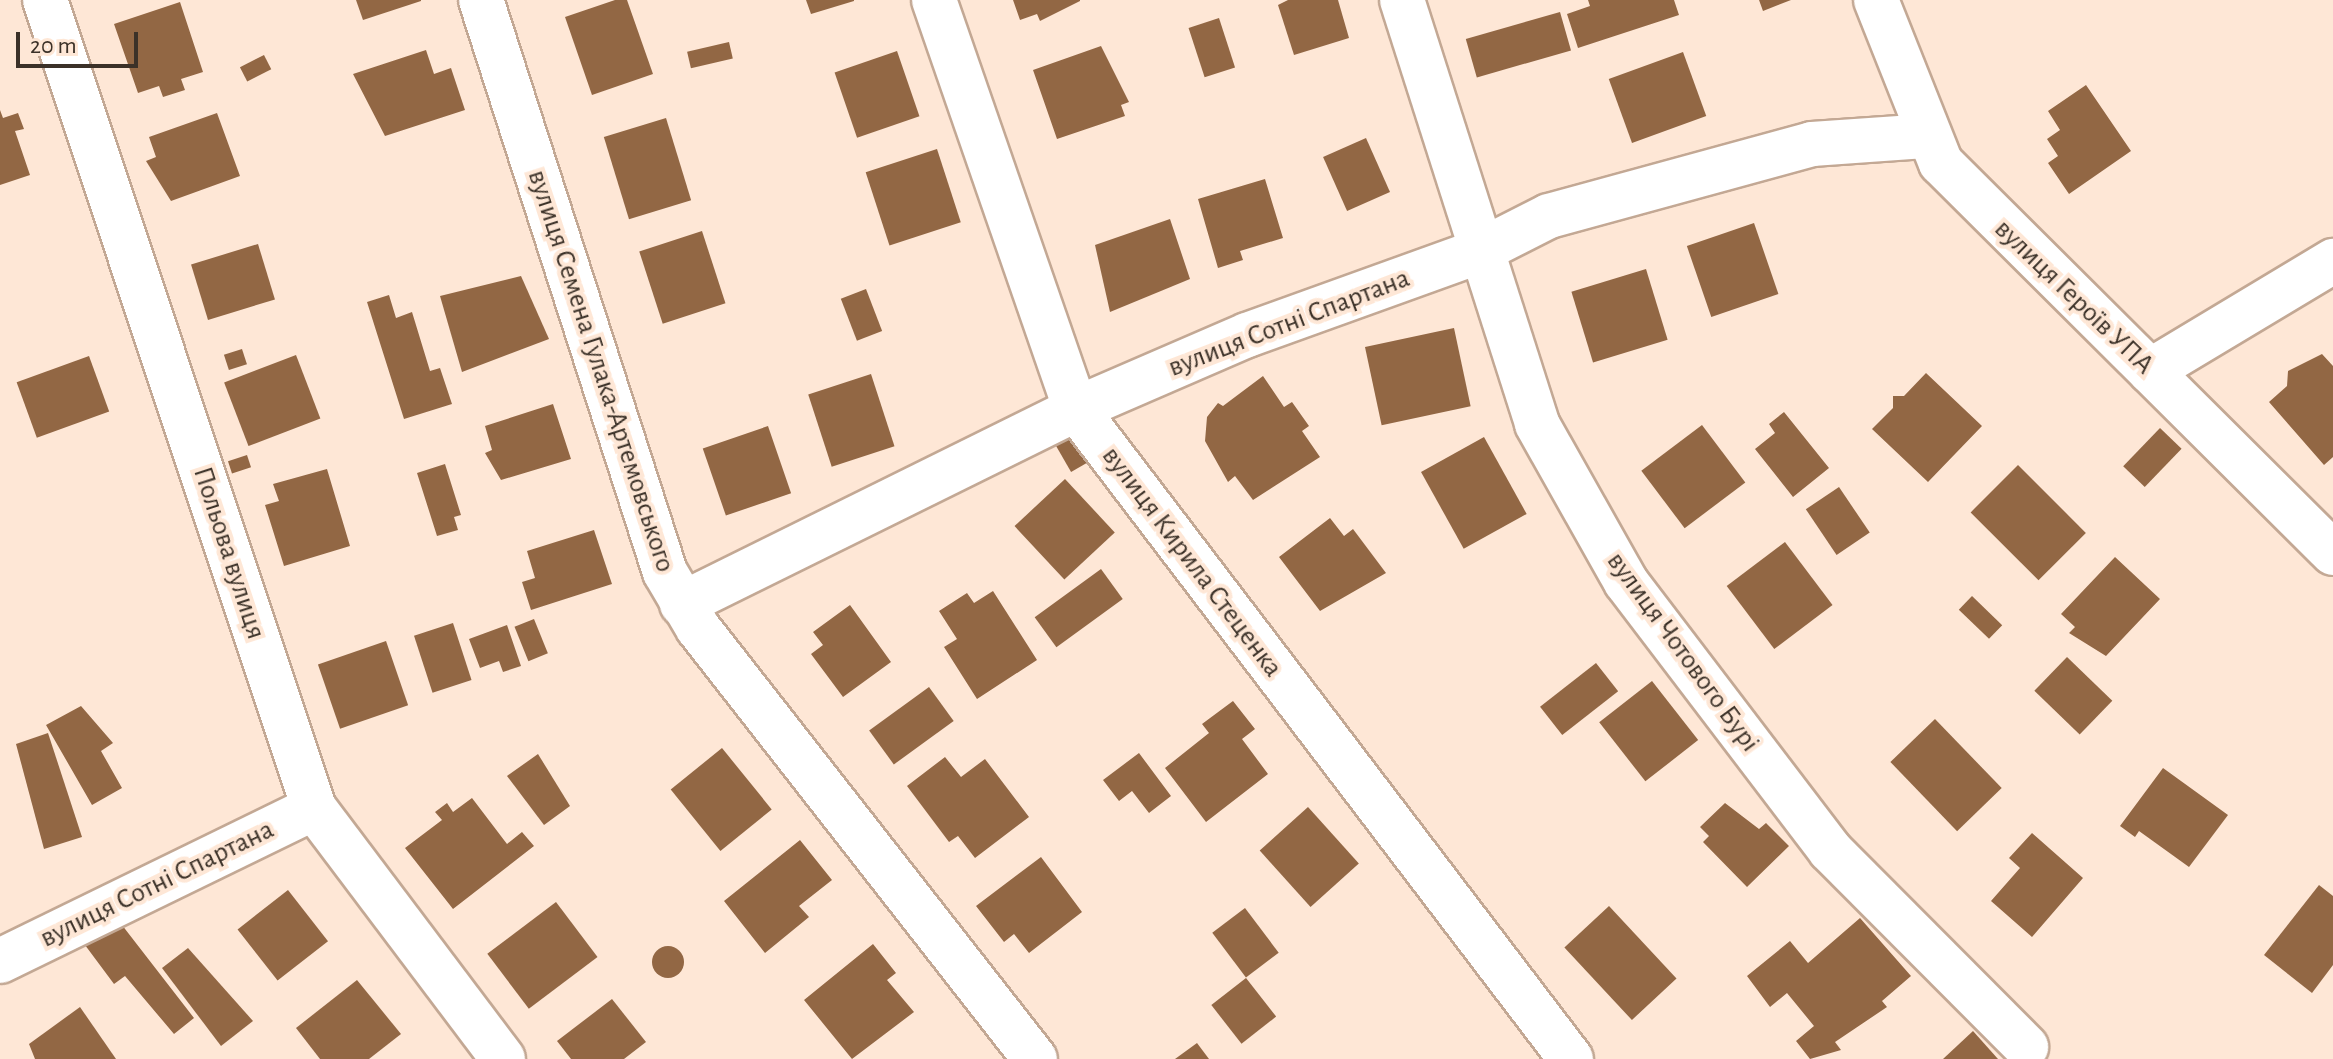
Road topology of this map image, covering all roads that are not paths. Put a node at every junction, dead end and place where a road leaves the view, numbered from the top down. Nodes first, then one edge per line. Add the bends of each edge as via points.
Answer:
1 (45, 0) edge
2 (481, 0) edge
3 (934, 0) edge
4 (1402, 0) edge
5 (1876, 0) edge
6 (1925, 136) junction
7 (1480, 251) junction
8 (2333, 261) edge
9 (2150, 371) junction
10 (1076, 409) junction
11 (2333, 553) edge
12 (682, 604) junction
13 (314, 808) junction
14 (0, 961) edge
15 (2026, 1047) dead end
16 (503, 1059) edge
17 (1035, 1059) edge
18 (1571, 1059) edge

1 - 13 street, Польова вулиця
2 - 12 street, вулиця Семена Гулака-Артемовського via 644,514
3 - 10 street, вулиця Кирила Стеценка
4 - 7 street, вулиця Чотового Бурі
5 - 6 street, вулиця Героїв УПА
6 - 7 street, вулиця Сотні Спартана via 1843,138 1753,158 1549,216
6 - 9 street, вулиця Героїв УПА via 1959,185
7 - 10 street, вулиця Сотні Спартана via 1247,335
7 - 15 street, вулиця Чотового Бурі via 1537,424 1626,582 1830,850
8 - 9 street
9 - 11 street, вулиця Героїв УПА
10 - 12 street, вулиця Сотні Спартана
10 - 18 street, вулиця Кирила Стеценка
12 - 17 street, вулиця Семена Гулака-Артемовського
13 - 14 street, вулиця Сотні Спартана
13 - 16 street, Польова вулиця

